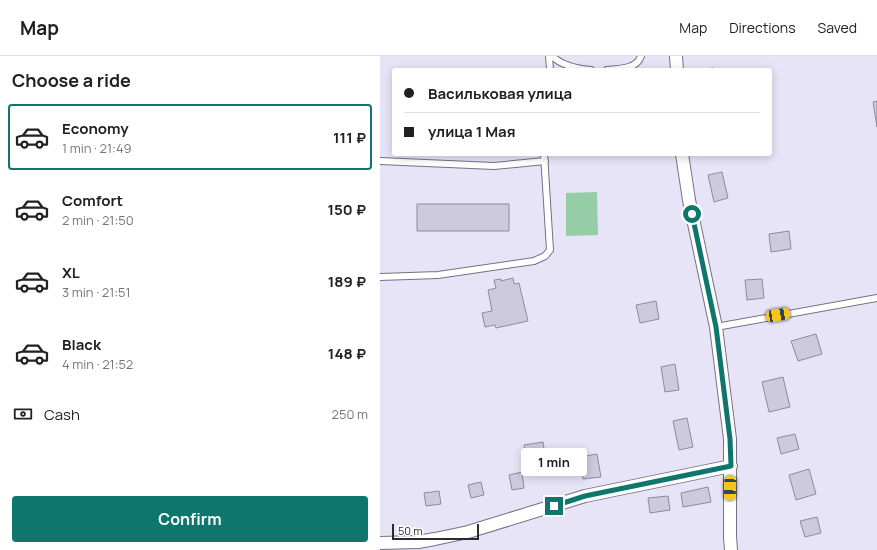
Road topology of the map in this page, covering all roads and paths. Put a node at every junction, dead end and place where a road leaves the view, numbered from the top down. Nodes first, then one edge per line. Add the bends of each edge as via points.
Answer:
1 (548, 56) edge
2 (552, 56) edge
3 (642, 56) edge
4 (676, 56) edge
5 (550, 68) edge
6 (577, 68) edge
7 (623, 68) edge
8 (677, 68) edge
9 (544, 156) edge
10 (682, 156) edge
11 (380, 161) edge
12 (545, 161) junction
13 (380, 277) edge
14 (877, 298) edge
15 (716, 327) junction
16 (731, 466) junction
17 (380, 543) edge
18 (731, 550) edge

1 - 5 lane
2 - 6 lane via 563,64
3 - 7 lane via 640,61 631,67
4 - 8 street
9 - 12 lane
10 - 15 street
11 - 12 lane via 494,166
12 - 13 lane via 550,250 544,256 534,261 438,275
14 - 15 lane
15 - 16 street
16 - 17 street via 585,496 468,532 418,542
16 - 18 street

